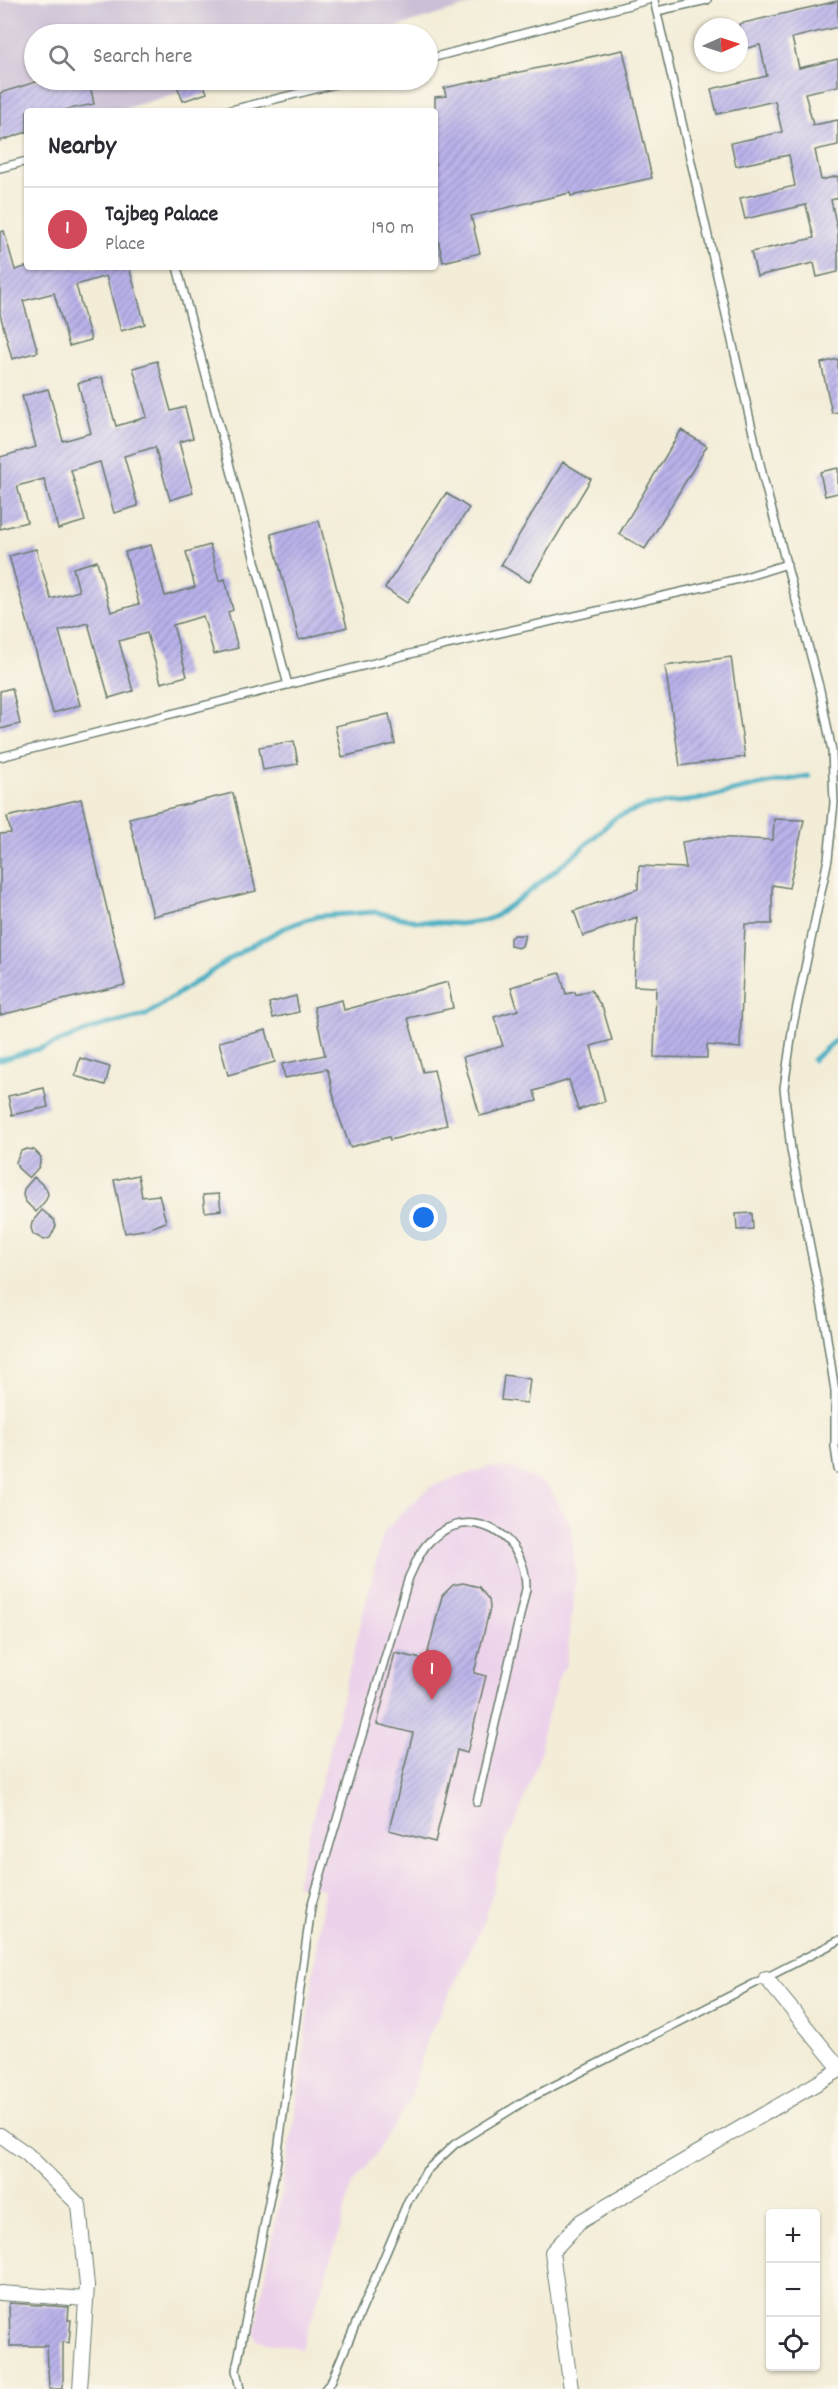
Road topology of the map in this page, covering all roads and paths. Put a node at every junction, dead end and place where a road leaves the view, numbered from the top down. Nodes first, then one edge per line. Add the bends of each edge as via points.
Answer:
1 (648, 0) edge
2 (654, 0) edge
3 (707, 0) edge
4 (657, 11) junction
5 (438, 56) edge
6 (312, 90) edge
7 (239, 108) edge
8 (24, 162) edge
9 (0, 168) edge
10 (178, 270) edge
11 (787, 564) junction
12 (288, 685) junction
13 (835, 751) edge
14 (0, 757) edge
15 (836, 1391) edge
16 (838, 1469) edge
17 (477, 1802) dead end
18 (838, 1941) edge
19 (766, 1978) junction
20 (838, 2069) edge
21 (0, 2135) edge
22 (0, 2293) edge
23 (86, 2299) junction
24 (80, 2389) edge
25 (240, 2389) edge
26 (325, 2389) edge
27 (571, 2389) edge

1 - 5 lane
2 - 4 lane
3 - 4 lane
4 - 11 lane via 764,482
6 - 7 lane
8 - 9 lane
10 - 12 lane
11 - 12 lane via 739,579
11 - 13 lane
12 - 14 lane
13 - 15 lane via 828,859 793,1024 784,1088 791,1150
15 - 16 lane
17 - 25 lane via 526,1576 521,1557 510,1541 489,1527 464,1525 451,1527 429,1541 409,1577 314,1897 276,2166 236,2370
18 - 19 lane
19 - 20 street
19 - 26 lane via 528,2099 455,2144 426,2171 408,2201
20 - 27 street via 581,2221 552,2252
21 - 23 street via 27,2154 79,2205
22 - 23 street
23 - 24 street

